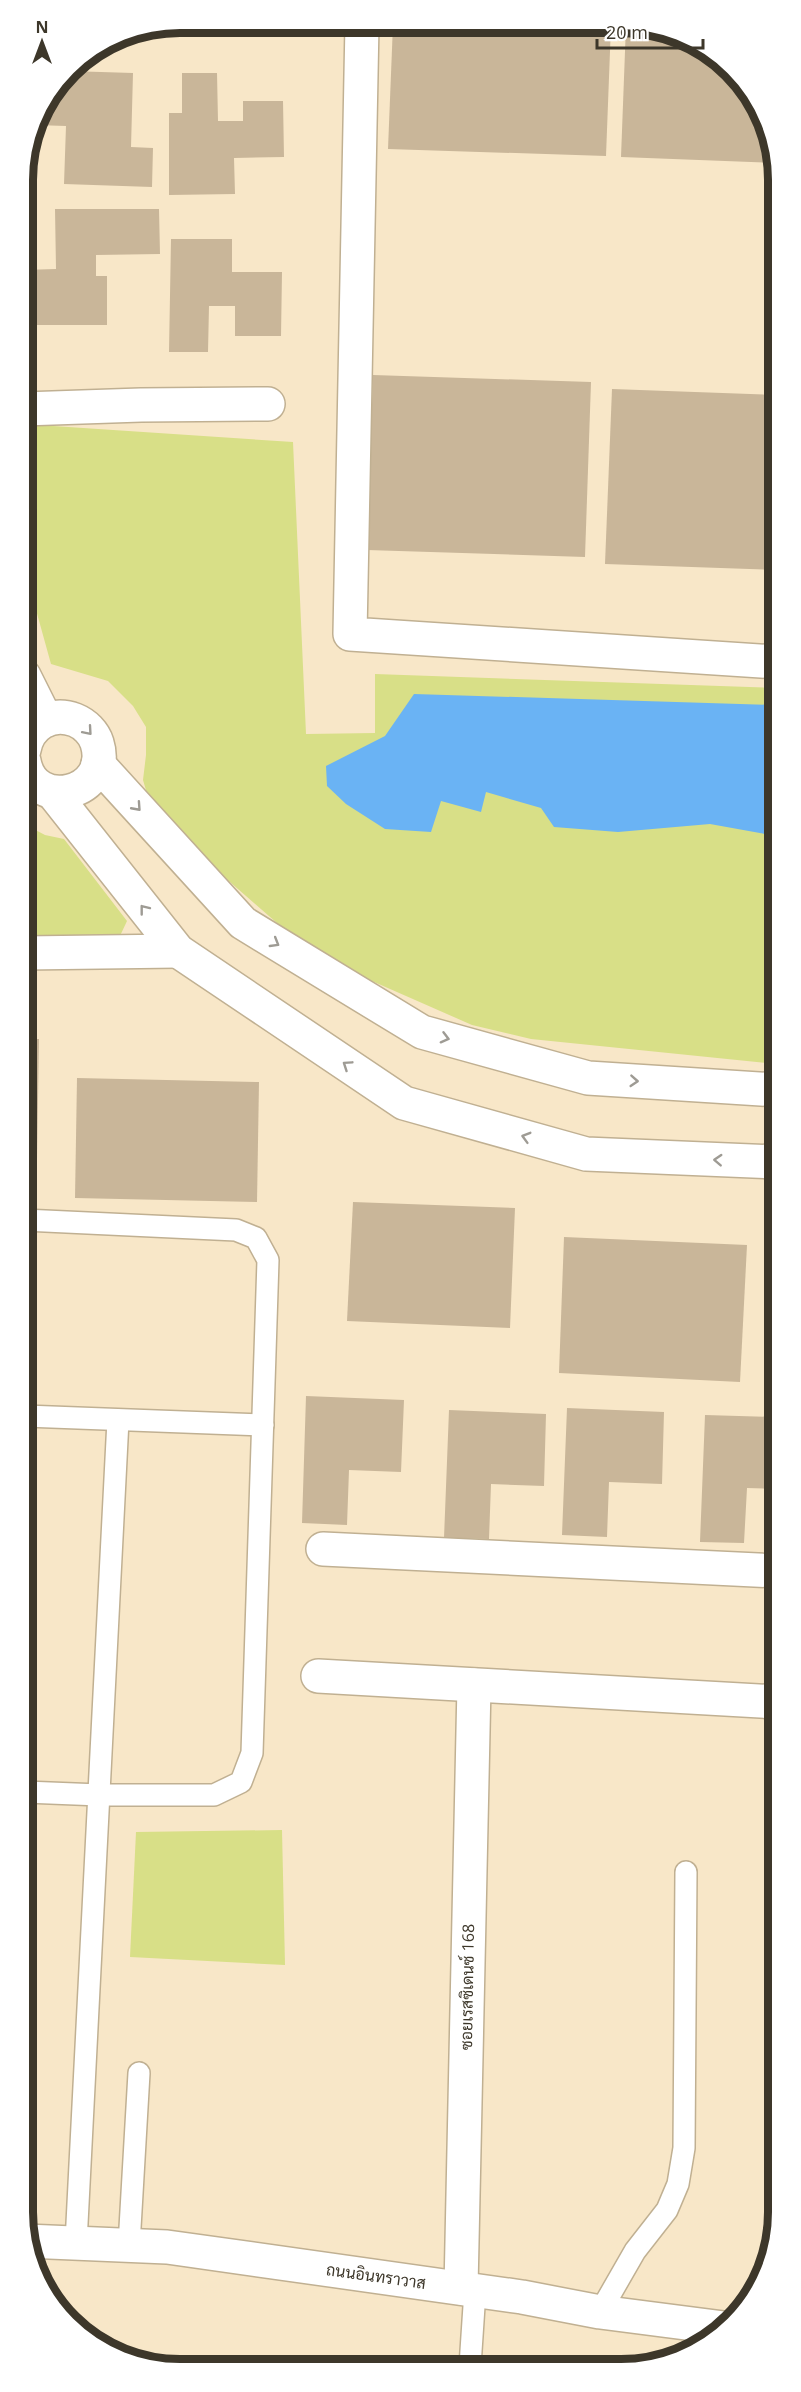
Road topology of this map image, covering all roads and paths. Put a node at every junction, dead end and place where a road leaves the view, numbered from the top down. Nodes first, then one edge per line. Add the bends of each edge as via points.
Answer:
1 (362, 33) edge
2 (268, 404) dead end
3 (33, 409) edge
4 (768, 661) edge
5 (33, 739) edge
6 (98, 764) junction
7 (33, 781) edge
8 (53, 793) junction
9 (178, 951) junction
10 (33, 953) edge
11 (768, 1089) edge
12 (768, 1162) edge
13 (33, 1220) edge
14 (33, 1416) edge
15 (118, 1420) junction
16 (263, 1425) junction
17 (322, 1549) dead end
18 (768, 1571) edge
19 (318, 1676) dead end
20 (474, 1685) junction
21 (768, 1701) edge
22 (33, 1792) edge
23 (100, 1796) junction
24 (686, 1872) dead end
25 (139, 2073) dead end
26 (36, 2241) edge
27 (76, 2243) junction
28 (129, 2245) junction
29 (468, 2290) junction
30 (600, 2312) junction
31 (713, 2327) edge
32 (470, 2359) edge

1 - 4 street via 350,634
2 - 3 street
5 -> 6 street via 57,717 81,722 96,740
6 - 8 street via 86,784 66,793
6 -> 11 street via 243,923 422,1032 588,1078
7 - 8 street
9 -> 8 street
9 - 10 street
12 -> 9 street via 586,1154 404,1103
13 - 16 lane via 236,1230 256,1238 268,1260
14 - 15 lane
15 - 16 lane
15 - 23 lane
16 - 23 lane via 252,1752 241,1782 214,1796
17 - 18 street
19 - 20 street
20 - 21 street
20 - 29 street, ซอยเรสซิเดนซ์ 168
22 - 23 lane
23 - 27 lane
24 - 30 lane via 684,2148 678,2184 667,2210 634,2251
25 - 28 lane
26 - 27 street, ถนนอินทราวาส
27 - 28 street, ถนนอินทราวาส
28 - 29 street, ถนนอินทราวาส via 167,2247
29 - 30 street, ถนนอินทราวาส
29 - 32 lane
30 - 31 street, ถนนอินทราวาส

